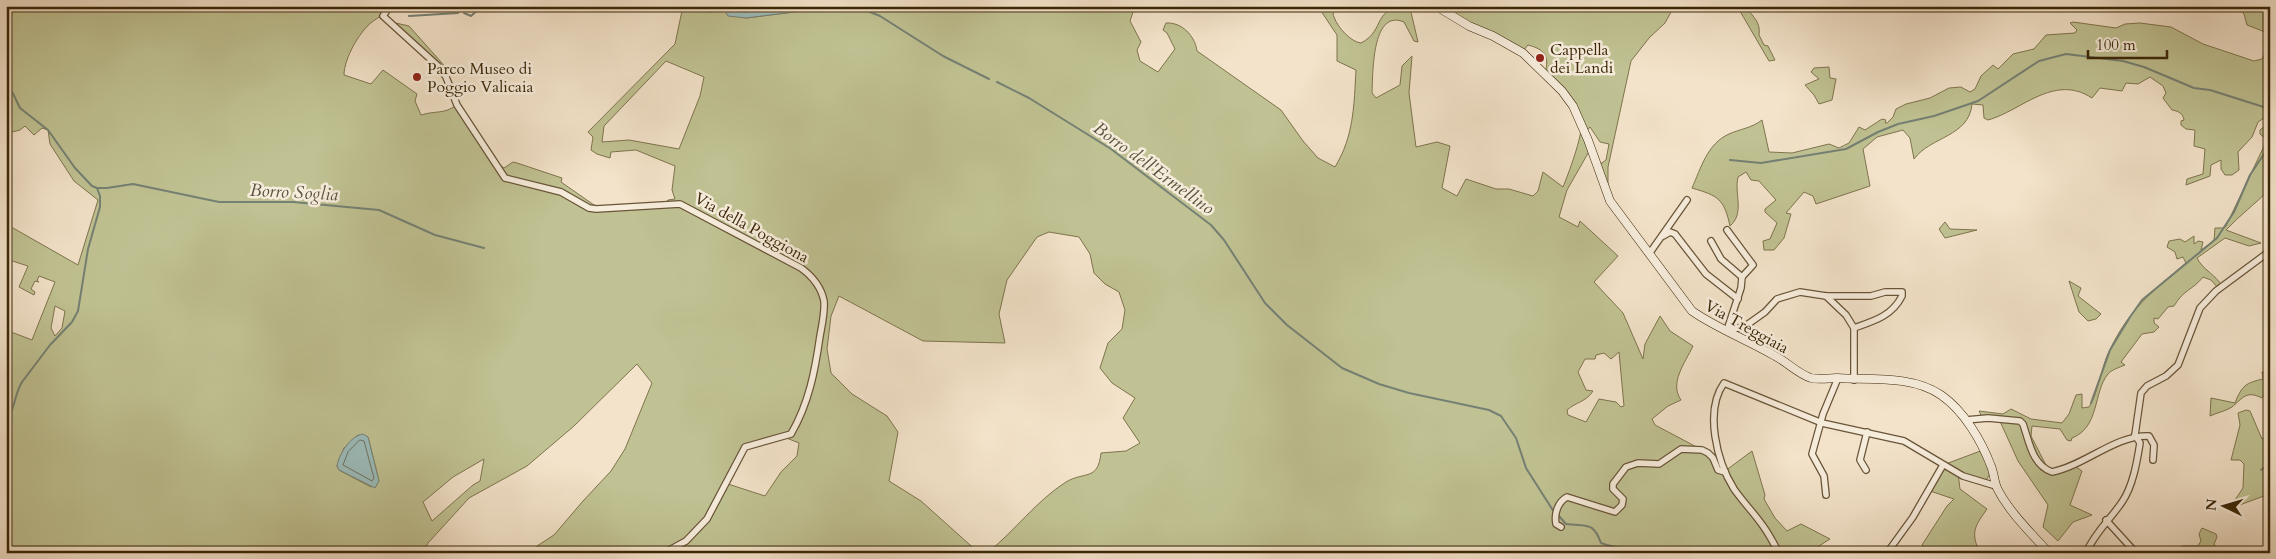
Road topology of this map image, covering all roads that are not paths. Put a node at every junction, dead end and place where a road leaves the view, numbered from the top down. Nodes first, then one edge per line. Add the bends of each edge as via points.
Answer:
1 (390, 6) edge
2 (1436, 6) edge
3 (1687, 200) dead end
4 (1727, 230) dead end
5 (1663, 236) junction
6 (1711, 241) dead end
7 (2270, 251) edge
8 (1649, 254) junction
9 (1742, 277) junction
10 (1826, 296) junction
11 (1738, 299) junction
12 (1854, 328) junction
13 (1727, 330) junction
14 (1838, 378) junction
15 (1854, 380) junction
16 (1966, 420) junction
17 (1822, 423) junction
18 (1867, 432) junction
19 (2135, 436) junction
20 (2152, 460) dead end
21 (1943, 465) junction
22 (1866, 470) dead end
23 (1725, 472) junction
24 (1996, 486) junction
25 (1826, 495) dead end
26 (2106, 520) junction
27 (1561, 527) dead end
28 (664, 553) edge
29 (1779, 553) edge
30 (1887, 553) edge
31 (2049, 553) edge
32 (2086, 553) edge
33 (2136, 553) edge

1 - 28 street, Via della Poggiona via 383,16 438,66 458,105 505,178 561,192 589,208 665,203 689,207 814,278 824,302 823,318 813,379 791,434 745,447 707,519 686,541
2 - 8 street, Via Treggiaia via 1523,53 1562,91 1573,106 1588,140 1610,201
3 - 5 street
4 - 9 street via 1752,261 1751,269
5 - 8 street
5 - 11 street via 1670,232 1675,234 1706,274
6 - 9 street via 1721,259
7 - 19 street via 2216,291 2200,308 2178,365 2142,393
8 - 13 street, Via Treggiaia via 1692,311
9 - 11 street
10 - 12 street via 1846,315
10 - 12 street via 1902,292 1892,311
10 - 13 street via 1800,292 1777,299 1744,327
11 - 13 street
12 - 15 street
13 - 14 street, Via Treggiaia via 1807,376
14 - 15 street, Via Treggiaia
14 - 17 street
15 - 16 street, Via Treggiaia via 1894,380 1916,385 1940,394
16 - 19 street via 1988,418 2020,422 2025,428 2031,451 2052,472
16 - 24 street, Via Treggiaia via 1991,466
17 - 18 street
17 - 23 street via 1724,383 1717,393 1713,413
17 - 25 street via 1812,454 1824,476
18 - 21 street via 1904,441
18 - 22 street via 1860,460
19 - 20 street via 2149,436 2154,445
19 - 26 street via 2140,443 2135,468 2124,499
21 - 24 street via 1963,476
21 - 30 street via 1913,517
23 - 27 street via 1718,470 1713,458 1702,450 1681,449 1659,464 1638,463 1626,467 1613,486 1623,499 1615,512 1571,497 1563,499 1556,514 1556,524
23 - 29 street
24 - 31 street, Via Treggiaia
26 - 32 street
26 - 33 street

